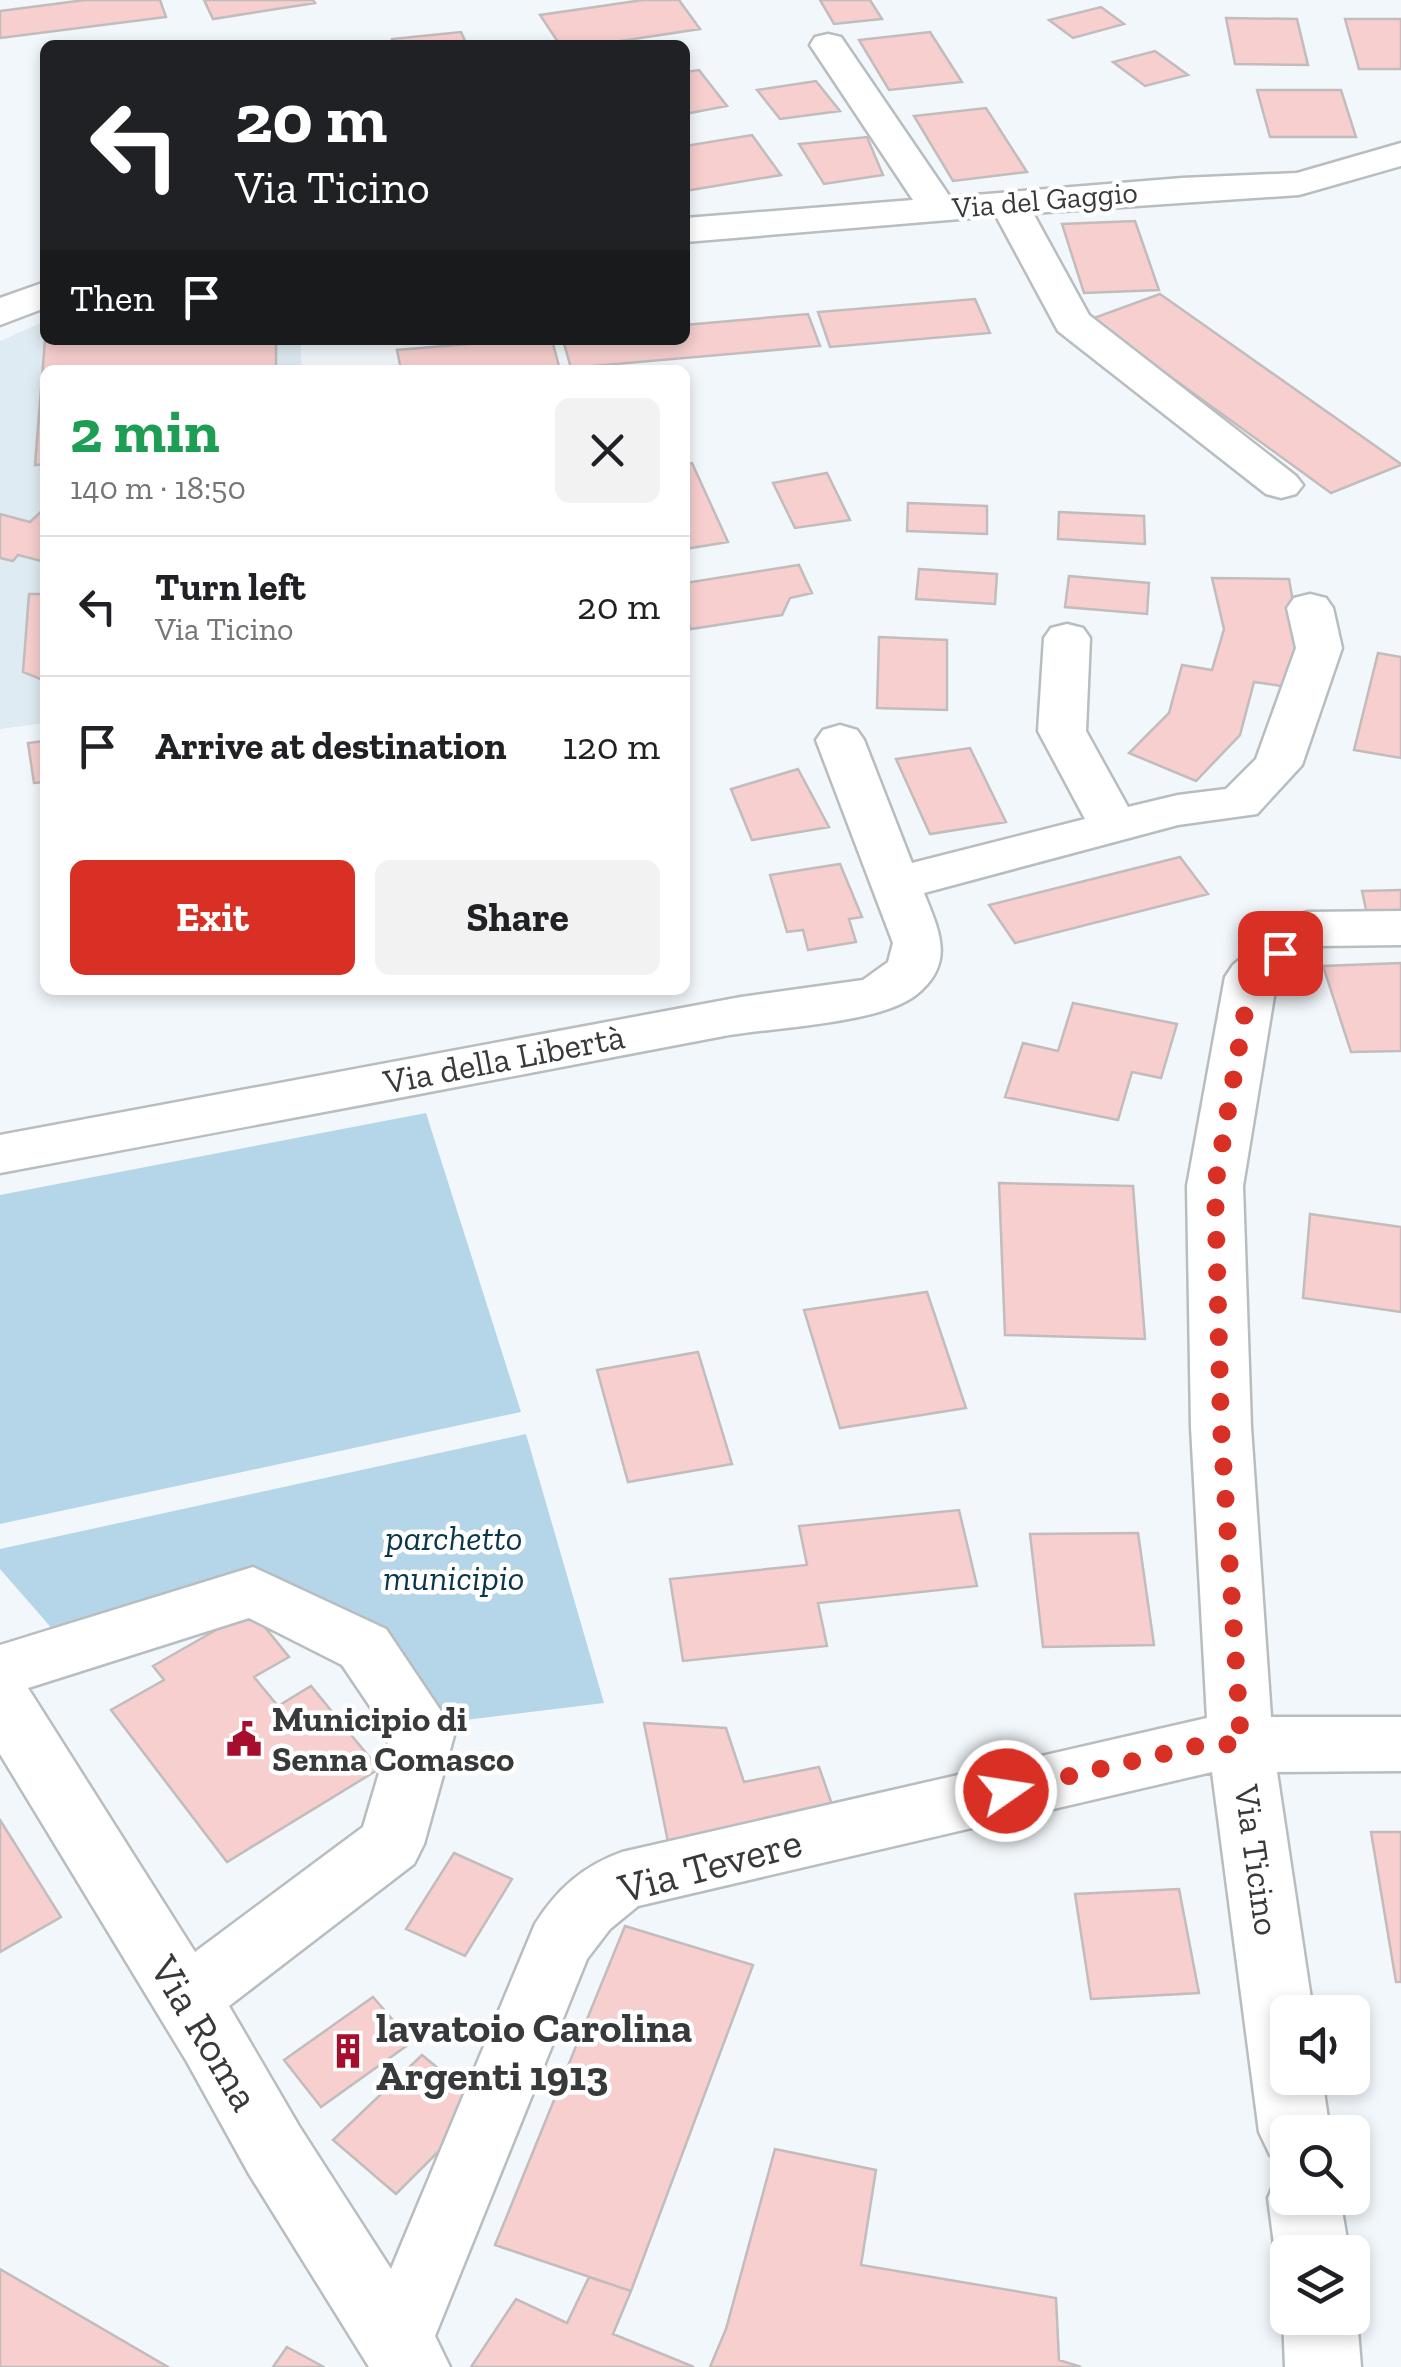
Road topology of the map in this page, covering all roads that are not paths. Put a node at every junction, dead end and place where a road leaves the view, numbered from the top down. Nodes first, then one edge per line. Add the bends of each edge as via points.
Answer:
1 (828, 46) dead end
2 (1401, 154) edge
3 (1009, 203) junction
4 (939, 209) junction
5 (690, 230) edge
6 (40, 296) edge
7 (0, 312) edge
8 (1282, 485) dead end
9 (1310, 608) dead end
10 (1067, 638) dead end
11 (840, 740) dead end
12 (1113, 825) junction
13 (895, 884) junction
14 (1401, 928) edge
15 (0, 1154) edge
16 (0, 1671) edge
17 (0, 1698) edge
18 (1241, 1744) junction
19 (1401, 1744) edge
20 (186, 1998) junction
21 (1293, 2115) edge
22 (1321, 2335) edge
23 (400, 2350) edge
24 (1322, 2367) edge

1 - 4 street
2 - 3 street, Via del Gaggio via 1299,184
3 - 4 street, Via del Gaggio
3 - 8 street via 1072,322
4 - 5 street, Via del Gaggio
6 - 7 street
9 - 12 street via 1318,648 1278,765 1240,803
10 - 12 street via 1062,732
11 - 13 street, Via della Libertà
12 - 13 street
13 - 15 street, Via della Libertà via 918,943 916,956 901,981 872,996 722,1018
14 - 18 street, Via Ticino via 1308,929 1251,977 1215,1186 1221,1427
16 - 20 street via 253,1592 364,1647 423,1732 390,1844
17 - 20 street, Via Roma
18 - 19 street, Via Tevere
18 - 21 street, Via Ticino
18 - 23 street, Via Tevere via 1201,1745 676,1868 622,1881 595,1897 560,1945
20 - 23 street, Via Roma
22 - 24 street

